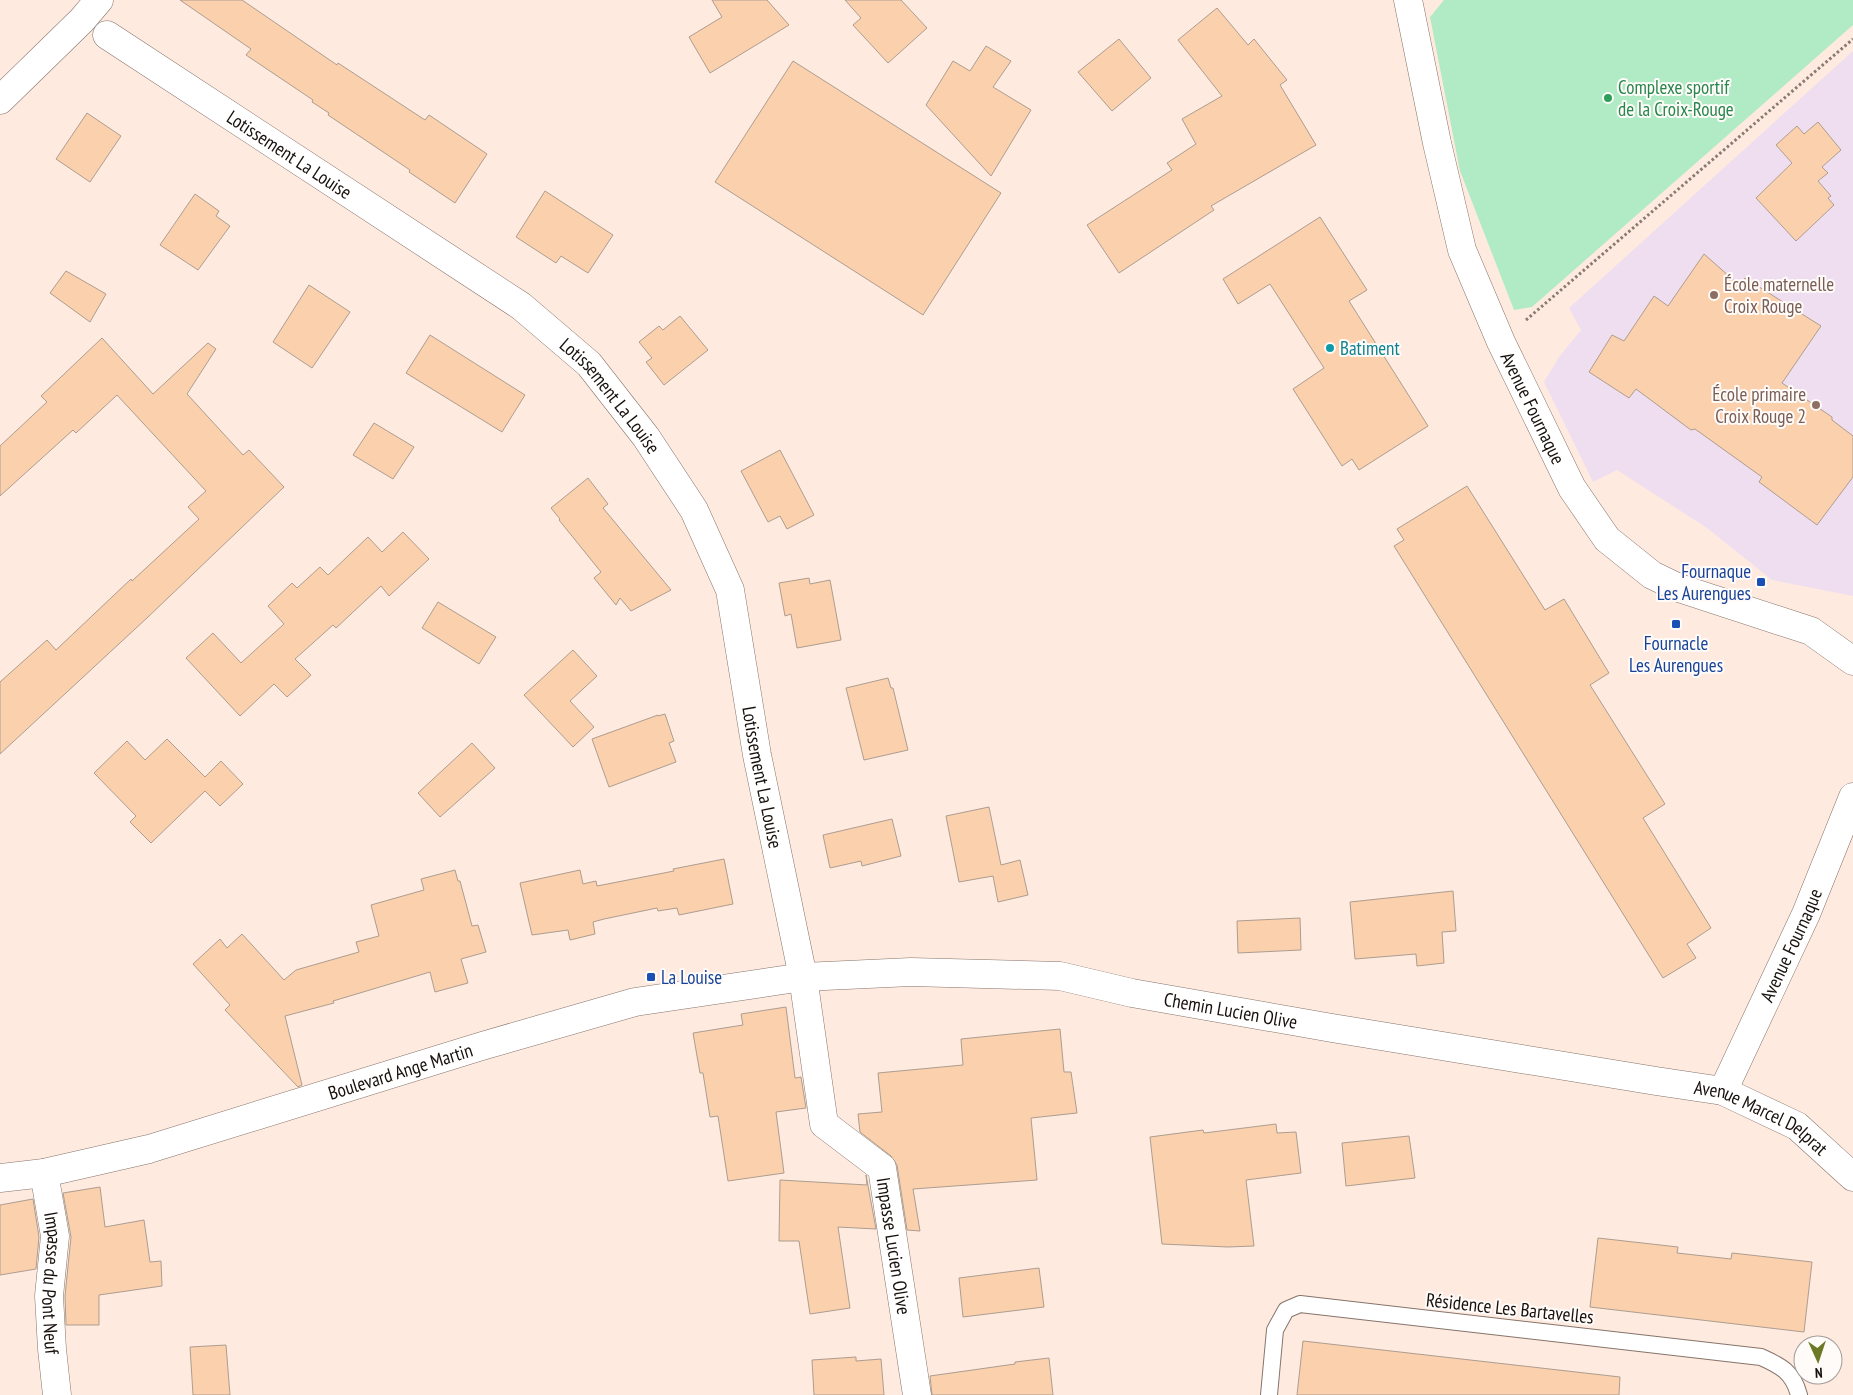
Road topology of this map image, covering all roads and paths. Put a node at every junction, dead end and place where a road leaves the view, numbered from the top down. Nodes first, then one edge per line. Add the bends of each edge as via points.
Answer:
1 (99, 0) edge
2 (1408, 0) edge
3 (107, 35) dead end
4 (1853, 39) edge
5 (0, 100) edge
6 (1501, 342) junction
7 (1853, 661) edge
8 (1853, 797) edge
9 (803, 977) junction
10 (1656, 1081) joint
11 (1723, 1091) junction
12 (44, 1172) junction
13 (1853, 1177) edge
14 (0, 1178) edge
15 (57, 1395) edge
16 (917, 1395) edge
17 (1269, 1395) edge
18 (1799, 1395) edge

1 - 5 street
2 - 6 street, Avenue Fournaque via 1462,250
3 - 9 street, Lotissement La Louise via 521,306 589,364 646,437 694,510 730,590 757,755
4 - 6 path
6 - 7 street, Avenue Fournaque via 1572,488 1607,539 1652,575 1679,588 1811,631
8 - 11 street, Avenue Fournaque via 1806,914
9 - 10 street, Chemin Lucien Olive via 911,972 1060,976 1132,993
9 - 12 street, Boulevard Ange Martin via 635,1002 149,1149
9 - 16 street, Impasse Lucien Olive via 824,1124 882,1168
10 - 11 street, Avenue Marcel Delprat
11 - 13 street, Avenue Marcel Delprat via 1797,1126
12 - 14 street, Boulevard Ange Martin
12 - 15 street, Impasse du Pont Neuf via 55,1236 49,1296
17 - 18 lane, Résidence Les Bartavelles via 1275,1330 1286,1310 1300,1304 1761,1357 1782,1366 1796,1384

